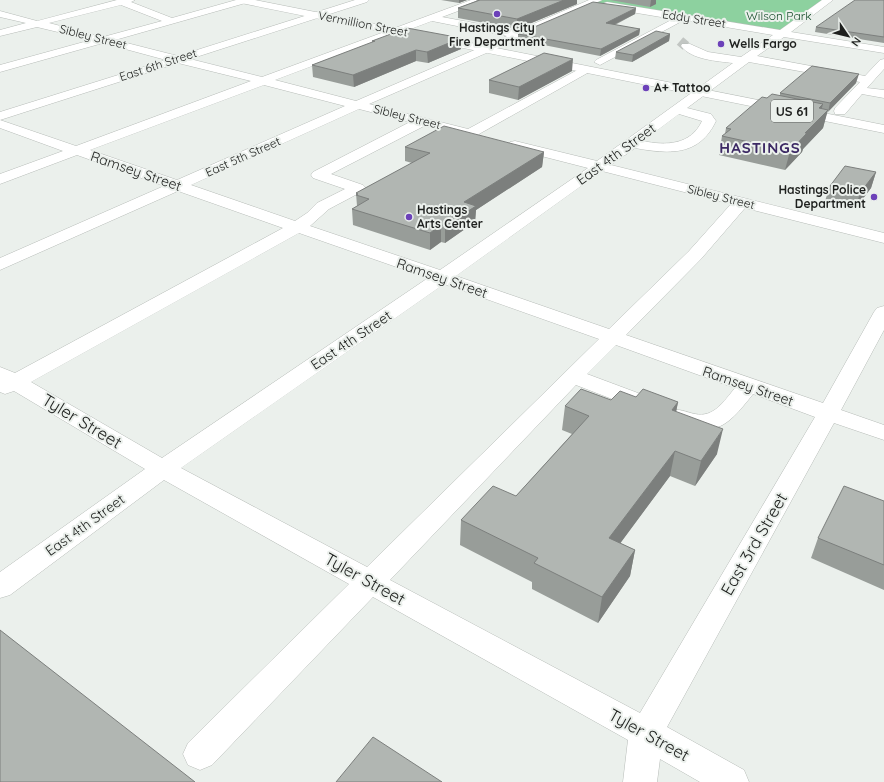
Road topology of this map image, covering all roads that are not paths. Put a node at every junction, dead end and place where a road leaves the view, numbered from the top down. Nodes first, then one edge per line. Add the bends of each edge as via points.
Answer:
1 (244, 0) edge
2 (281, 0) edge
3 (364, 0) edge
4 (479, 0) edge
5 (828, 0) edge
6 (125, 1) edge
7 (594, 1) edge
8 (575, 5) edge
9 (331, 10) junction
10 (590, 13) edge
11 (0, 14) edge
12 (316, 15) junction
13 (431, 18) junction
14 (688, 18) junction
15 (173, 21) junction
16 (38, 23) junction
17 (652, 23) dead end
18 (410, 26) junction
19 (675, 30) junction
20 (396, 31) junction
21 (0, 33) edge
22 (783, 33) junction
23 (519, 35) junction
24 (104, 40) junction
25 (499, 43) junction
26 (751, 43) dead end
27 (686, 46) tunnel mouth
28 (766, 46) junction
29 (486, 49) junction
30 (884, 50) edge
31 (178, 59) junction
32 (746, 59) junction
33 (600, 62) junction
34 (884, 62) edge
35 (0, 69) edge
36 (587, 69) junction
37 (262, 80) junction
38 (868, 80) junction
39 (705, 88) junction
40 (859, 90) junction
41 (884, 94) edge
42 (357, 105) junction
43 (677, 109) junction
44 (840, 110) junction
45 (0, 116) edge
46 (884, 120) edge
47 (423, 121) junction
48 (0, 124) edge
49 (884, 129) edge
50 (470, 133) junction
51 (485, 137) edge
52 (500, 141) edge
53 (632, 143) junction
54 (76, 150) junction
55 (599, 166) junction
56 (0, 179) edge
57 (178, 186) junction
58 (742, 202) junction
59 (297, 227) junction
60 (884, 238) edge
61 (0, 265) edge
62 (442, 277) junction
63 (884, 312) edge
64 (613, 338) junction
65 (573, 376) junction
66 (5, 381) edge
67 (748, 386) junction
68 (828, 414) junction
69 (884, 433) edge
70 (162, 469) junction
71 (370, 582) junction
72 (0, 587) edge
73 (646, 733) junction
74 (200, 754) dead end
75 (640, 782) edge
76 (732, 782) edge

1 - 12 main road, Vermillion Street / US 61
1 - 15 main road
2 - 9 main road, Vermillion Street / US 61
3 - 9 main road, East 6th Street
4 - 13 main road
5 - 22 main road, East 4th Street
6 - 15 main road
6 - 16 main road
7 - 8 main road, Eddy Street
7 - 14 main road, Eddy Street
8 - 10 main road
8 - 23 main road, East 5th Street
9 - 12 main road, East 6th Street
9 - 18 main road, Vermillion Street / US 61
11 - 16 main road, Sibley Street
12 - 20 main road, Vermillion Street / US 61
12 - 31 main road, East 6th Street
13 - 18 main road
13 - 23 main road
14 - 19 main road
14 - 22 main road, Eddy Street
15 - 24 main road
16 - 21 main road
16 - 24 main road, Sibley Street
17 - 19 main road
18 - 20 main road
18 - 25 main road, Vermillion Street / US 61
19 - 33 main road
20 - 29 main road, Vermillion Street / US 61
20 - 37 main road
22 - 28 main road, East 4th Street
22 - 30 main road, Eddy Street
23 - 25 main road, East 5th Street
24 - 31 main road, Sibley Street
24 - 35 main road
25 - 29 main road, East 5th Street
25 - 33 main road, Vermillion Street / US 61
26 - 28 main road
27 - 32 main road via 706,54
28 - 32 main road, East 4th Street
29 - 36 main road, Vermillion Street / US 61
29 - 42 main road, East 5th Street
31 - 37 main road, Sibley Street
31 - 45 main road, East 6th Street
32 - 38 main road
32 - 39 main road, East 4th Street
33 - 39 main road, Vermillion Street / US 61
34 - 38 main road
36 - 39 main road, Vermillion Street / US 61
36 - 50 main road
37 - 42 main road, Sibley Street
37 - 54 main road
38 - 40 main road
39 - 43 main road, East 4th Street
39 - 44 main road, Vermillion Street / US 61
39 - 49 main road, Vermillion Street / US 61
40 - 41 main road
40 - 44 main road
42 - 47 main road, Sibley Street
42 - 57 main road, East 5th Street
43 - 53 main road, East 4th Street
43 - 53 main road via 706,117 709,121 706,131 690,142 668,148
44 - 46 main road, Vermillion Street / US 61
47 - 50 main road, Sibley Street
47 - 59 main road via 318,175 358,188 323,206
48 - 54 main road, Ramsey Street
50 - 51 main road, Sibley Street
52 - 55 main road, Sibley Street
53 - 55 main road, East 4th Street
54 - 56 main road
54 - 57 main road, Ramsey Street
55 - 58 main road, Sibley Street
55 - 62 main road, East 4th Street
57 - 59 main road, Ramsey Street
57 - 61 main road, East 5th Street
58 - 60 main road, Sibley Street
58 - 64 main road
59 - 62 main road, Ramsey Street
59 - 66 main road
62 - 64 main road, Ramsey Street
62 - 70 main road, East 4th Street
63 - 68 main road, East 3rd Street
64 - 65 main road
64 - 67 main road, Ramsey Street
65 - 67 main road via 690,421 706,423 722,418
65 - 71 main road
66 - 70 main road, Tyler Street
67 - 68 main road, Ramsey Street
68 - 69 main road, Ramsey Street
68 - 73 main road, East 3rd Street
70 - 71 main road, Tyler Street
70 - 72 main road, East 4th Street
71 - 73 main road, Tyler Street
71 - 74 main road
73 - 75 main road, East 3rd Street
73 - 76 main road, Tyler Street

